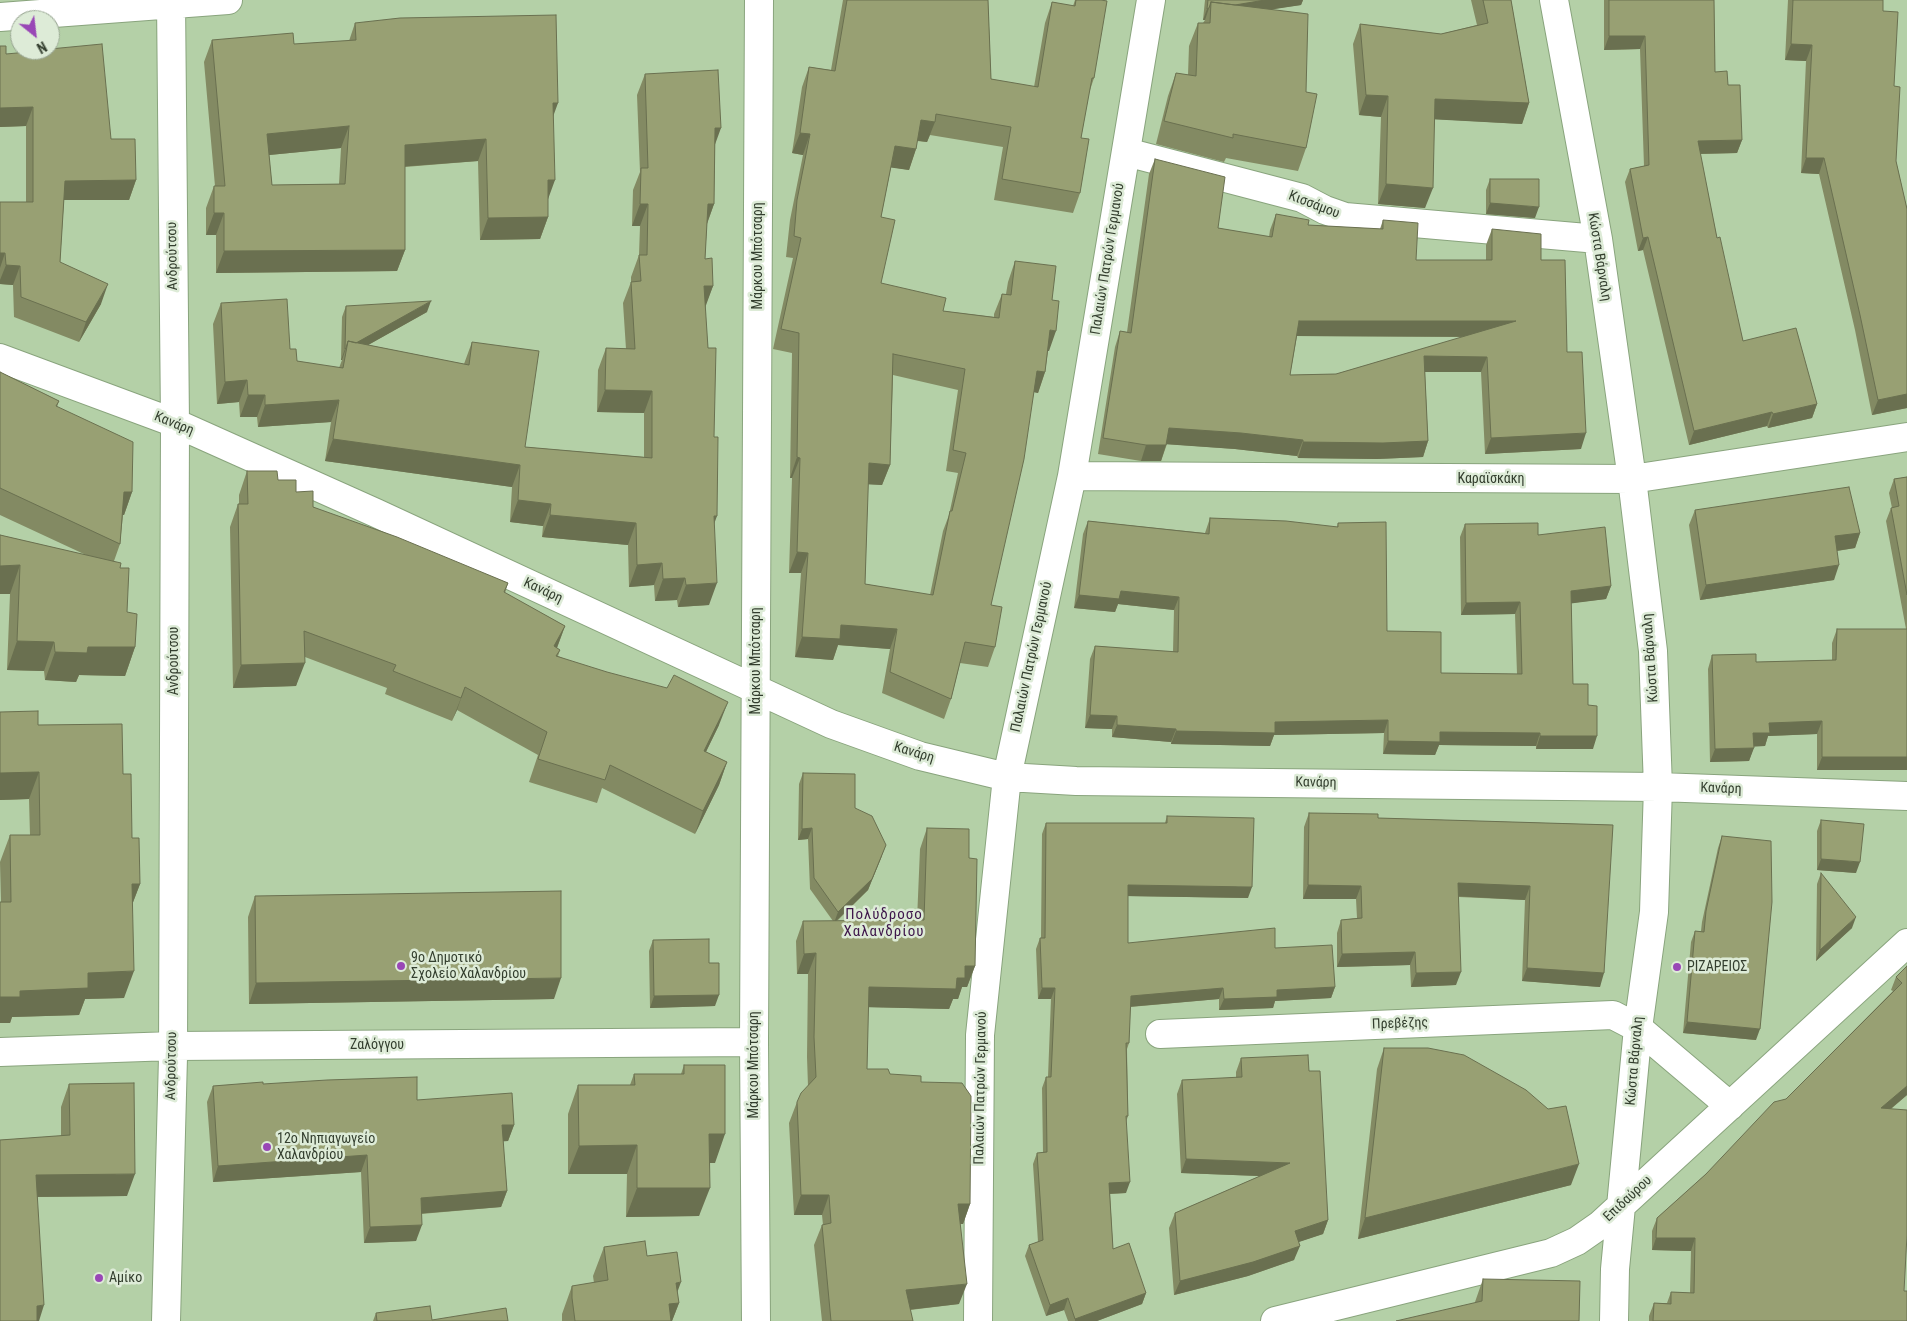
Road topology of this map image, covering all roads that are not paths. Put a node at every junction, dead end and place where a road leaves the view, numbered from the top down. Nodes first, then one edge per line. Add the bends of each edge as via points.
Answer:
1 (228, 0) edge
2 (758, 0) edge
3 (1151, 0) edge
4 (1554, 0) edge
5 (171, 2) edge
6 (0, 17) edge
7 (1126, 152) junction
8 (1598, 238) junction
9 (0, 358) edge
10 (175, 423) junction
11 (1907, 437) edge
12 (1072, 476) junction
13 (1632, 480) junction
14 (756, 691) junction
15 (1007, 777) junction
16 (1658, 786) junction
17 (1907, 796) edge
18 (1907, 943) edge
19 (1638, 1028) junction
20 (1160, 1034) dead end
21 (754, 1042) junction
22 (173, 1046) junction
23 (0, 1052) edge
24 (1730, 1106) junction
25 (1622, 1205) junction
26 (1551, 1253) junction
27 (1615, 1269) junction
28 (166, 1321) edge
29 (756, 1321) edge
30 (978, 1321) edge
31 (1275, 1321) edge
32 (1614, 1321) edge

1 - 5 street
2 - 14 street, Μάρκου Μπότσαρη
3 - 7 street, Παλαιών Πατρών Γερμανού
4 - 8 street, Κώστα Βάρναλη
5 - 6 street
5 - 10 street, Ανδρούτσου
7 - 8 street, Κισσάμου via 1302,198 1345,217
7 - 12 street, Παλαιών Πατρών Γερμανού
8 - 13 street, Κώστα Βάρναλη
9 - 10 street, Κανάρη
10 - 14 street, Κανάρη
10 - 22 street, Ανδρούτσου
11 - 13 street, Καραϊσκάκη
12 - 13 street, Καραϊσκάκη
12 - 15 street, Παλαιών Πατρών Γερμανού
13 - 16 street, Κώστα Βάρναλη via 1653,651
14 - 15 street, Κανάρη via 831,724 920,756
14 - 21 street, Μάρκου Μπότσαρη
15 - 16 street, Κανάρη via 1076,781
15 - 30 street, Παλαιών Πατρών Γερμανού via 980,1035
16 - 17 street, Κανάρη
16 - 19 street, Κώστα Βάρναλη via 1654,912
18 - 24 street, Επιδαύρου
19 - 20 street, Πρεβέζης via 1613,1015
19 - 24 street, Πρεβέζης
19 - 25 street, Κώστα Βάρναλη
21 - 22 street, Ζαλόγγου
21 - 29 street, Μάρκου Μπότσαρη
22 - 23 street, Ζαλόγγου
22 - 28 street, Ανδρούτσου
24 - 25 street, Επιδαύρου
25 - 26 street, Επιδαύρου via 1577,1241
25 - 27 street, Κώστα Βάρναλη
26 - 27 street via 1574,1250 1597,1255
26 - 31 street, Επιδαύρου
27 - 32 street, Κώστα Βάρναλη

